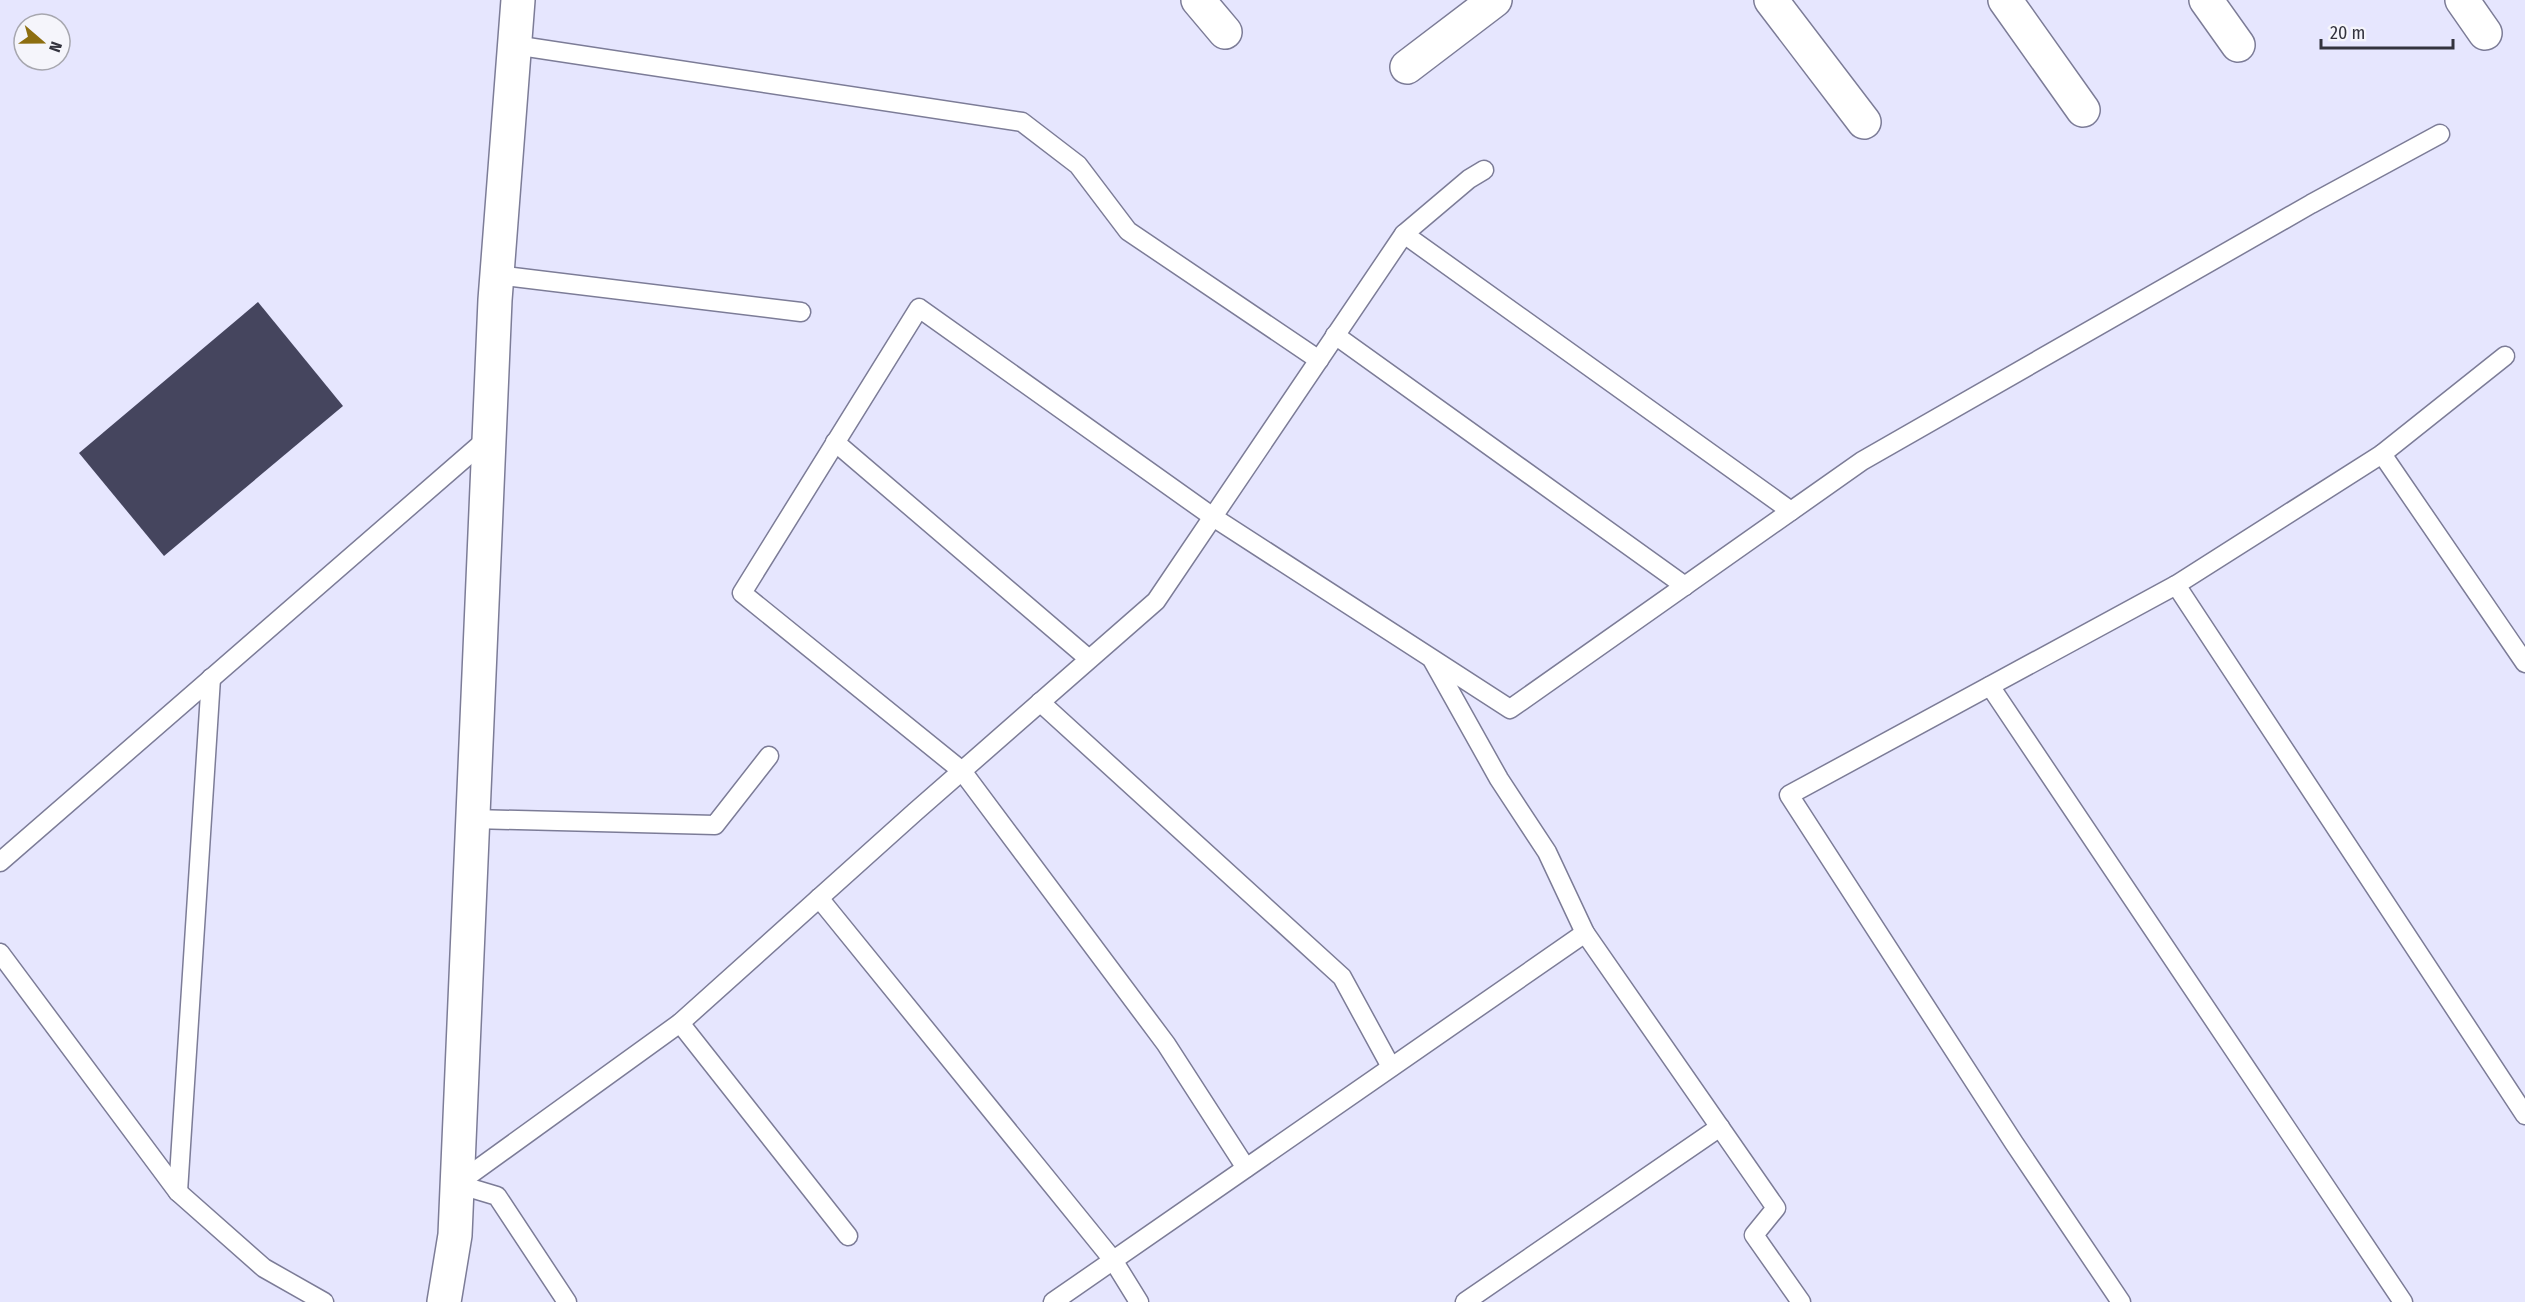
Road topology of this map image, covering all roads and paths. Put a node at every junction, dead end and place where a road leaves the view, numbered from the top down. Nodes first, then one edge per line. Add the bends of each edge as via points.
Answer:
1 (518, 0) edge
2 (1198, 0) edge
3 (1495, 0) edge
4 (1771, 0) edge
5 (2005, 0) edge
6 (2206, 0) edge
7 (2462, 0) edge
8 (1225, 32) dead end
9 (2484, 33) dead end
10 (514, 45) junction
11 (2238, 45) dead end
12 (1407, 67) dead end
13 (2082, 110) dead end
14 (1864, 122) dead end
15 (2440, 134) dead end
16 (1484, 170) dead end
17 (1404, 234) junction
18 (497, 275) junction
19 (801, 312) dead end
20 (1335, 335) junction
21 (2505, 356) dead end
22 (1319, 360) junction
23 (489, 437) junction
24 (835, 442) junction
25 (2382, 454) junction
26 (1791, 511) junction
27 (1213, 517) junction
28 (2176, 585) junction
29 (1685, 586) junction
30 (1432, 658) junction
31 (1089, 659) junction
32 (2525, 663) edge
33 (211, 678) junction
34 (1990, 686) junction
35 (1040, 702) junction
36 (769, 756) dead end
37 (962, 771) junction
38 (473, 819) junction
39 (0, 862) edge
40 (819, 898) junction
41 (1585, 933) junction
42 (0, 953) edge
43 (680, 1023) junction
44 (1391, 1067) junction
45 (2525, 1115) edge
46 (1720, 1127) junction
47 (1246, 1167) junction
48 (457, 1184) junction
49 (178, 1192) junction
50 (848, 1236) dead end
51 (1113, 1260) junction
52 (324, 1302) edge
53 (444, 1302) edge
54 (567, 1302) edge
55 (1053, 1302) edge
56 (1139, 1302) edge
57 (1465, 1302) edge
58 (1801, 1302) edge
59 (2121, 1302) edge
60 (2403, 1302) edge

1 - 10 street
2 - 8 street
3 - 12 street
4 - 14 street
5 - 13 street
6 - 11 street
7 - 9 street
10 - 18 street
10 - 22 lane via 1022,122 1078,165 1128,231
15 - 26 lane via 1862,461
16 - 17 lane
17 - 20 lane
17 - 26 lane
18 - 19 lane
18 - 23 street
20 - 22 lane
20 - 29 lane
21 - 25 lane
22 - 27 lane
23 - 33 lane
23 - 38 street
24 - 27 lane via 919,308
24 - 31 lane
24 - 37 lane via 742,593
25 - 28 lane
25 - 32 lane
26 - 29 lane
27 - 30 lane
27 - 31 lane via 1156,601
28 - 34 lane
28 - 45 lane
29 - 30 lane via 1510,709
30 - 41 lane via 1499,779 1547,852
31 - 35 lane
33 - 39 lane
33 - 49 lane
34 - 59 lane via 1789,795
34 - 60 lane
35 - 37 lane
35 - 44 lane via 1342,977
36 - 38 lane via 715,825
37 - 40 lane
37 - 47 lane via 1166,1044
38 - 48 street
40 - 43 lane
40 - 51 lane
41 - 44 lane
41 - 46 lane
42 - 49 lane
43 - 48 lane
43 - 50 lane
44 - 47 lane
46 - 57 lane
46 - 58 lane via 1776,1208 1754,1235
47 - 51 lane
48 - 53 street via 455,1235
48 - 54 lane via 498,1196
49 - 52 lane via 264,1268
51 - 55 lane
51 - 56 lane

